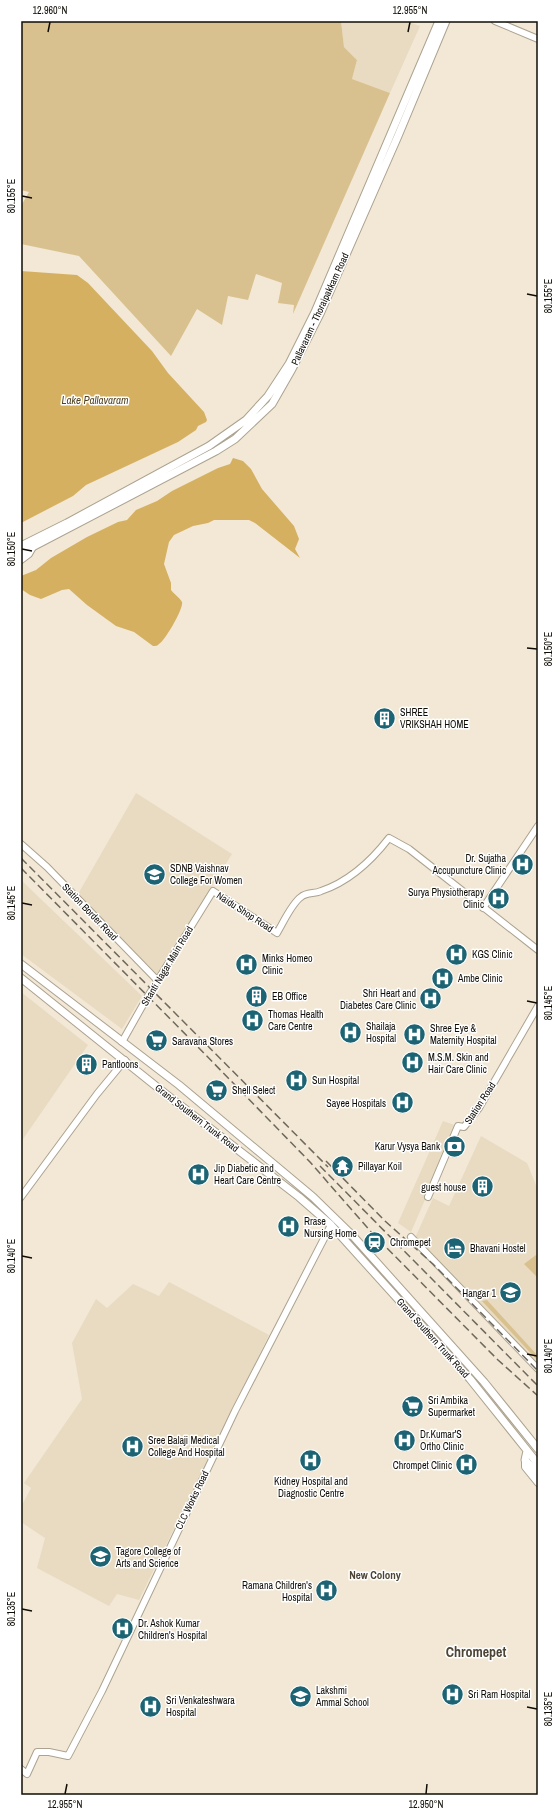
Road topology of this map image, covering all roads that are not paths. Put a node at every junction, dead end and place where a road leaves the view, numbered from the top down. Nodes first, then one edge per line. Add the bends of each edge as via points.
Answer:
1 (439, 21) edge
2 (446, 21) edge
3 (494, 21) edge
4 (538, 39) edge
5 (21, 541) edge
6 (31, 544) junction
7 (21, 546) edge
8 (21, 553) edge
9 (21, 560) edge
10 (538, 826) edge
11 (21, 844) edge
12 (213, 891) joint
13 (483, 908) junction
14 (538, 950) edge
15 (21, 964) edge
16 (21, 978) edge
17 (158, 981) junction
18 (538, 1006) edge
19 (122, 1042) junction
20 (125, 1060) junction
21 (21, 1197) edge
22 (428, 1197) dead end
23 (331, 1225) junction
24 (411, 1237) dead end
25 (538, 1369) edge
26 (538, 1449) edge
27 (527, 1451) junction
28 (525, 1460) junction
29 (538, 1464) edge
30 (538, 1474) edge
31 (538, 1483) edge
32 (21, 1769) edge

1 - 6 main road, Pallavaram - Thoraipakkam Road via 315,312 289,364 268,396 246,420 209,446
2 - 6 main road, Pallavaram - Thoraipakkam Road via 320,314 272,404 235,439 216,451
3 - 4 street
5 - 6 street
6 - 7 main road
6 - 8 main road
6 - 9 street via 29,554
10 - 13 street
11 - 17 street, Station Border Road via 47,867
12 - 13 street, Naidu Shop Road via 277,933 299,898 321,891 344,879 364,865 389,838 409,849 448,878
12 - 17 street, Shanti Nagar Main Road
13 - 14 street
15 - 19 main road, Grand Southern Trunk Road
16 - 20 main road, Grand Southern Trunk Road
17 - 19 street, Shanti Nagar Main Road
18 - 22 street, Station Road via 479,1108 467,1125 458,1126
19 - 26 main road, Grand Southern Trunk Road via 210,1110 338,1221 484,1382
20 - 21 street
20 - 23 main road, Grand Southern Trunk Road
23 - 27 main road, Grand Southern Trunk Road via 470,1379
23 - 32 street, CLC Works Road via 235,1411 102,1691 68,1756 37,1752 27,1774
24 - 25 street
27 - 28 main road
27 - 29 main road, Grand Southern Trunk Road
28 - 30 main road
28 - 31 street via 525,1467

